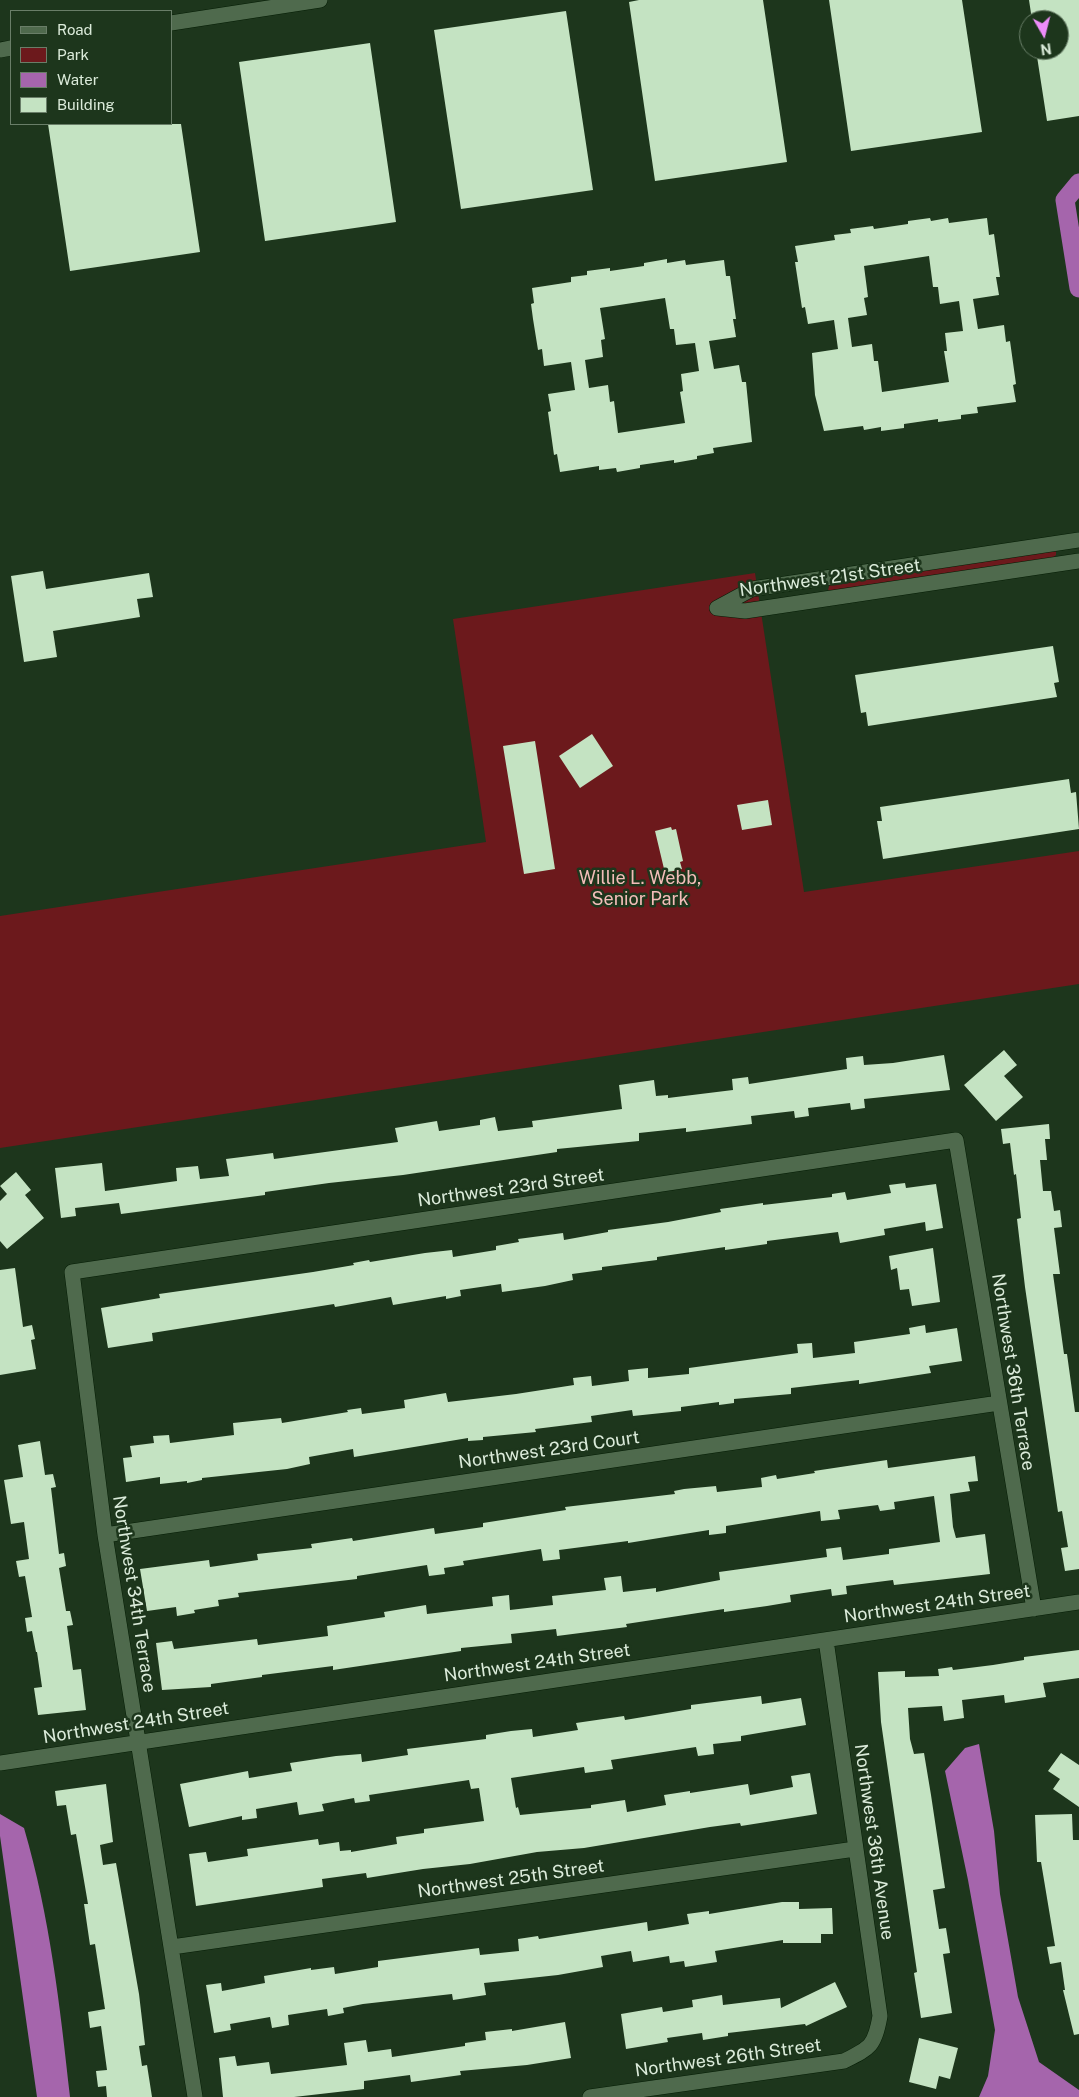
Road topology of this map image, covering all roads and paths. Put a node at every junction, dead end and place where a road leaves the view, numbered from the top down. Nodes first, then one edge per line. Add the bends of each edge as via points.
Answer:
1 (320, 0) edge
2 (240, 6) edge
3 (172, 23) edge
4 (1079, 540) edge
5 (1079, 560) edge
6 (956, 1140) joint
7 (72, 1272) joint
8 (999, 1403) junction
9 (105, 1535) junction
10 (1079, 1602) edge
11 (1034, 1609) junction
12 (826, 1640) junction
13 (138, 1741) junction
14 (0, 1763) edge
15 (856, 1849) junction
16 (172, 1947) junction
17 (869, 2048) joint
18 (616, 2095) edge
19 (195, 2097) edge
20 (590, 2097) edge

1 - 2 street
2 - 3 street
4 - 5 street, Northwest 21st Street via 752,589 717,608 745,611
6 - 7 street, Northwest 23rd Street
6 - 8 street, Northwest 36th Terrace
7 - 9 street, Northwest 34th Terrace
8 - 9 street, Northwest 23rd Court
8 - 11 street, Northwest 36th Terrace
9 - 13 street, Northwest 34th Terrace
10 - 11 street, Northwest 24th Street
11 - 12 street, Northwest 24th Street
12 - 13 street, Northwest 24th Street
12 - 15 street, Northwest 36th Avenue
13 - 14 street, Northwest 24th Street
13 - 16 street, Northwest 34th Terrace
15 - 16 street, Northwest 25th Street
15 - 17 street, Northwest 36th Avenue via 880,2016 878,2031
16 - 19 street, Northwest 34th Terrace
17 - 18 street, Northwest 26th Street via 844,2060
18 - 20 street, Northwest 26th Street

